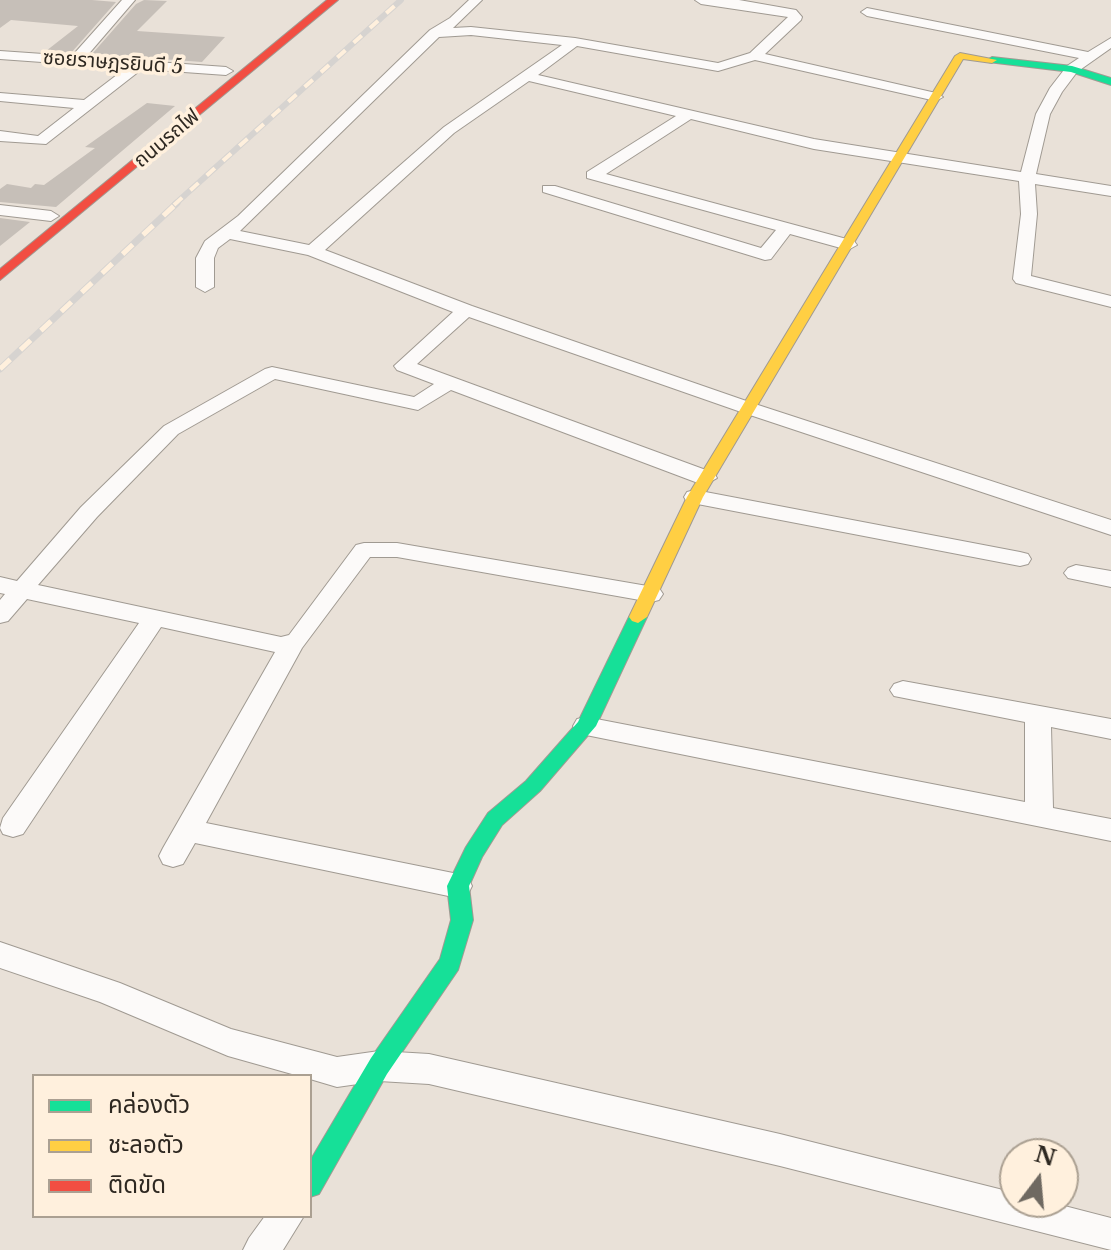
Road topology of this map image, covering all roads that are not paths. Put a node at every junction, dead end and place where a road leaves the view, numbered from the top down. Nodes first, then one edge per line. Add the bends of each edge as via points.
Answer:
1 (129, 0) edge
2 (315, 0) edge
3 (333, 0) edge
4 (476, 0) edge
5 (701, 0) edge
6 (867, 12) dead end
7 (435, 33) junction
8 (575, 42) junction
9 (1110, 43) edge
10 (0, 55) edge
11 (755, 56) junction
12 (1089, 56) junction
13 (76, 60) junction
14 (139, 65) junction
15 (1072, 69) junction
16 (226, 71) junction
17 (526, 76) junction
18 (1111, 82) edge
19 (0, 97) edge
20 (936, 97) junction
21 (88, 105) junction
22 (689, 114) junction
23 (158, 128) junction
24 (177, 131) junction
25 (0, 136) edge
26 (899, 159) junction
27 (1028, 184) junction
28 (549, 189) dead end
29 (1111, 191) edge
30 (1111, 202) edge
31 (0, 210) edge
32 (51, 216) junction
33 (785, 230) junction
34 (227, 233) junction
35 (848, 245) junction
36 (313, 251) junction
37 (0, 258) edge
38 (0, 276) edge
39 (205, 287) dead end
40 (1111, 302) edge
41 (466, 310) junction
42 (449, 382) junction
43 (748, 408) junction
44 (701, 487) junction
45 (1111, 528) edge
46 (1020, 559) dead end
47 (1076, 573) dead end
48 (1111, 579) edge
49 (10, 587) edge
50 (651, 594) junction
51 (0, 615) edge
52 (155, 618) junction
53 (293, 642) junction
54 (903, 690) dead end
55 (1038, 716) junction
56 (586, 726) junction
57 (1111, 729) edge
58 (1039, 816) junction
59 (13, 826) dead end
60 (187, 830) junction
61 (1111, 830) edge
62 (173, 856) dead end
63 (458, 886) junction
64 (0, 955) edge
65 (379, 1066) junction
66 (312, 1182) edge
67 (285, 1218) edge
68 (1111, 1235) edge
69 (261, 1250) edge

1 - 13 street
2 - 16 street, ถนนรถไฟ
3 - 24 street, ถนนรถไฟ
4 - 7 street
5 - 11 street via 796,17
6 - 12 street
7 - 8 street via 471,31
7 - 34 street
8 - 11 street via 701,66 718,67
8 - 17 street
9 - 12 street
10 - 13 street, ซอยราษฎรยินดี 5
11 - 20 street
12 - 15 street
13 - 14 street, ซอยราษฎรยินดี 5
14 - 16 street, ซอยราษฎรยินดี 5
14 - 21 street
15 - 18 street
15 - 20 street via 960,56
15 - 27 street via 1043,114
16 - 23 street, ถนนรถไฟ
17 - 22 street
17 - 36 street via 449,130
19 - 21 street
20 - 26 street
21 - 25 street via 41,141
22 - 26 street
22 - 33 street via 593,175
23 - 24 street
23 - 32 street, ถนนรถไฟ
24 - 38 street, ถนนรถไฟ
26 - 27 street
26 - 35 street
27 - 29 street
27 - 30 street
27 - 40 street via 1022,279
28 - 33 street via 765,255
31 - 32 street
32 - 37 street, ถนนรถไฟ
33 - 35 street
34 - 36 street
34 - 39 street via 207,253
35 - 43 street
36 - 41 street
41 - 42 street via 404,366
41 - 43 street
42 - 44 street
42 - 49 street via 418,404 272,373 171,430
43 - 44 street
43 - 45 street
44 - 46 street
44 - 50 street
47 - 48 street
49 - 51 street
49 - 52 street
50 - 53 street via 397,550 364,550
50 - 56 street
52 - 53 street via 281,645
52 - 59 street
53 - 60 street
54 - 55 street
55 - 57 street
55 - 58 street
56 - 58 street
56 - 63 street via 533,786 495,819
58 - 61 street
60 - 62 street
60 - 63 street
63 - 65 street via 462,920 450,963
64 - 65 street via 109,992 228,1042 337,1072
65 - 66 street
65 - 68 street via 429,1069 532,1092
67 - 69 street

